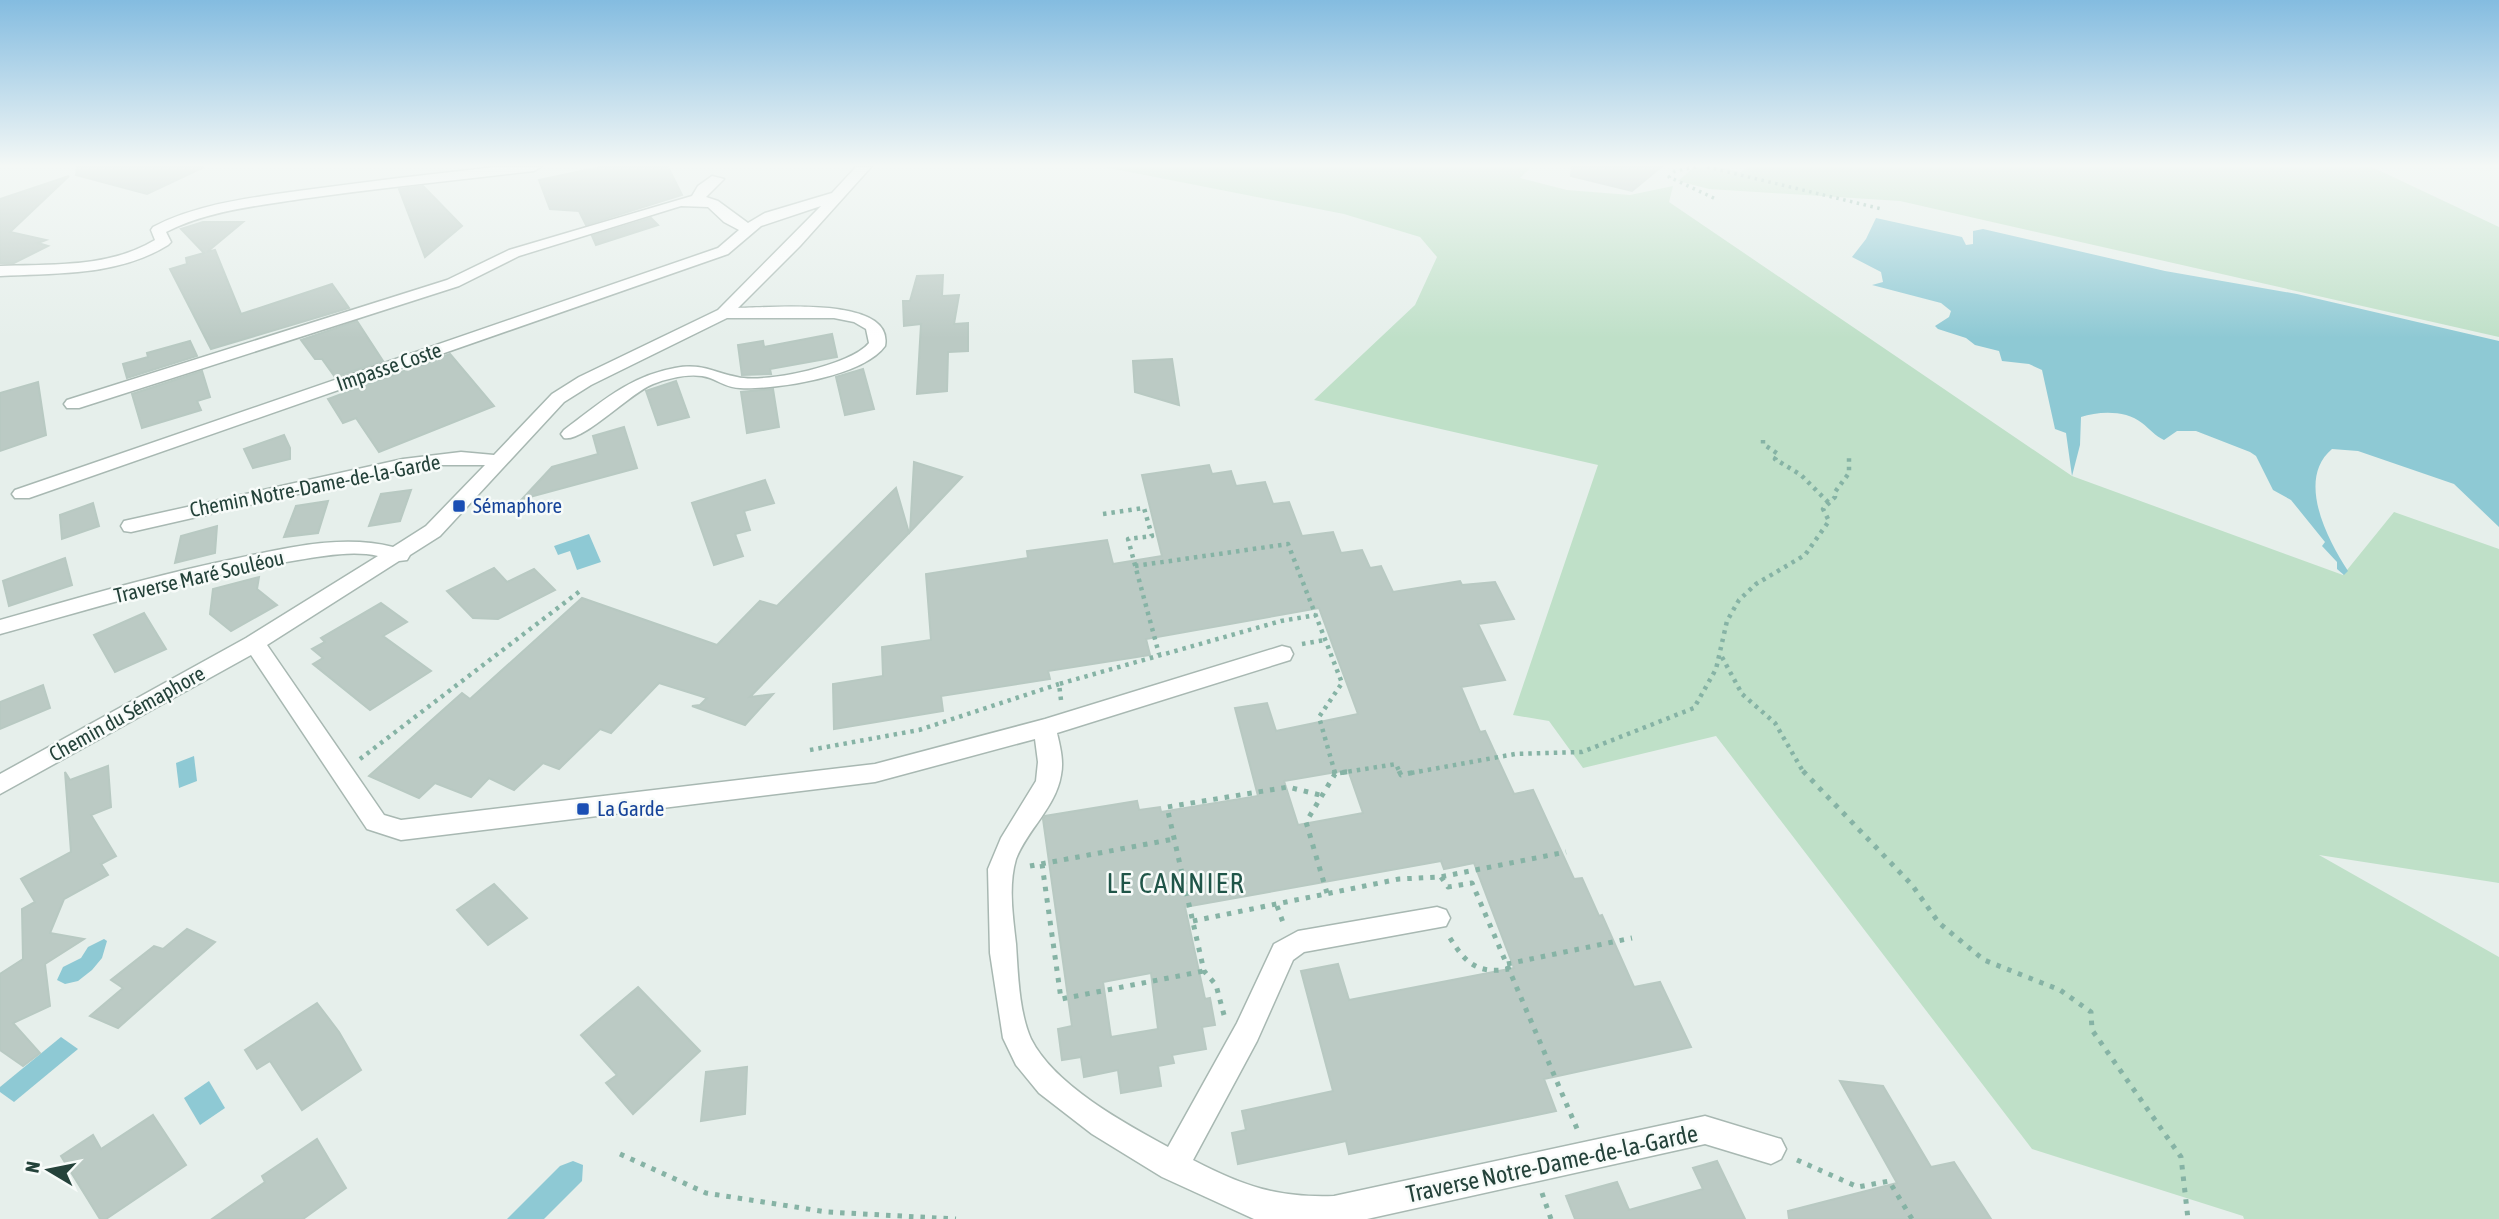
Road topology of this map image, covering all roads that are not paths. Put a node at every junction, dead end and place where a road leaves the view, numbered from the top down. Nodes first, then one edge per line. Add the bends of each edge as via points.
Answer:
1 (163, 224) edge
2 (611, 224) edge
3 (734, 224) edge
4 (756, 224) edge
5 (812, 224) edge
6 (749, 228) junction
7 (0, 271) edge
8 (724, 313) junction
9 (74, 404) dead end
10 (570, 434) dead end
11 (500, 461) junction
12 (22, 494) dead end
13 (131, 526) dead end
14 (400, 555) junction
15 (0, 628) edge
16 (254, 643) junction
17 (1282, 654) dead end
18 (1054, 725) junction
19 (0, 785) edge
20 (1437, 918) road end
21 (1771, 1149) road end
22 (1174, 1167) junction

1 - 7 street via 158,230 163,242 145,253 69,270
2 - 9 street via 514,253 453,283
3 - 6 street
4 - 6 street, Impasse Coste
5 - 8 street
6 - 12 street, Impasse Coste via 723,251
8 - 10 street via 845,315 873,326 879,340 869,355 821,372 750,383 733,383 703,371 656,377 633,388
8 - 11 street via 569,390
11 - 13 street, Chemin Notre-Dame-de-la-Garde via 455,458 395,466
11 - 14 street via 433,531
14 - 15 street, Traverse Maré Souléou via 390,548 358,545 259,559
14 - 16 street
16 - 18 street via 376,822 401,830 848,778
16 - 19 street, Chemin du Sémaphore
17 - 18 street
18 - 22 street, Traverse Notre-Dame-de-la-Garde via 1048,781 1010,842 1001,870 1007,980 1016,1037 1048,1085
20 - 22 street via 1298,942 1283,952 1247,1031
21 - 22 street, Traverse Notre-Dame-de-la-Garde via 1705,1129 1322,1212 1258,1205

